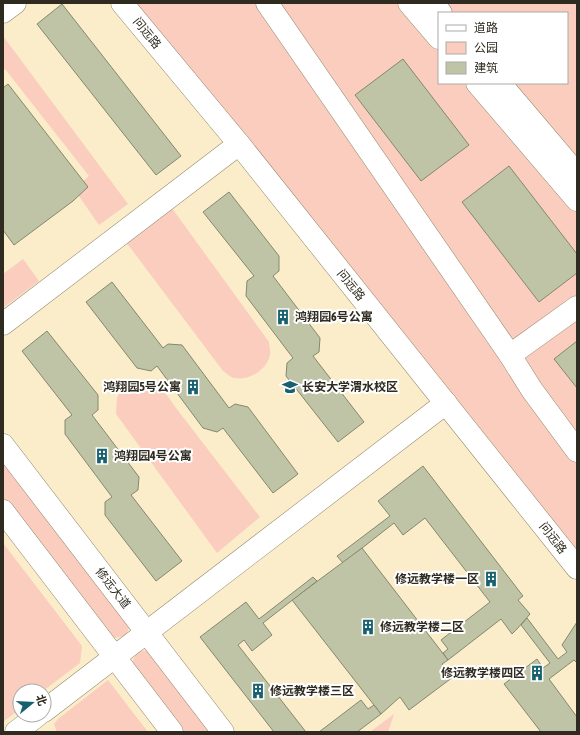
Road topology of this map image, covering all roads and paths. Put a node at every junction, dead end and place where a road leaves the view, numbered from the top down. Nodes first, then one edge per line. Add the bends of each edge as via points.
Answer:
1 (16, 3) edge
2 (122, 3) edge
3 (267, 3) edge
4 (409, 3) edge
5 (433, 3) edge
6 (3, 12) edge
7 (440, 12) edge
8 (438, 37) edge
9 (479, 84) edge
10 (501, 84) edge
11 (239, 144) junction
12 (577, 174) edge
13 (577, 200) edge
14 (577, 307) edge
15 (3, 324) edge
16 (510, 355) junction
17 (446, 403) junction
18 (3, 445) edge
19 (577, 451) edge
20 (3, 511) edge
21 (577, 568) edge
22 (147, 632) junction
23 (115, 657) junction
24 (52, 705) edge
25 (28, 723) edge
26 (16, 732) edge
27 (172, 732) edge
28 (223, 732) edge

1 - 6 street
2 - 11 street, 问远路
3 - 16 street
4 - 8 street
5 - 7 street
9 - 13 street
10 - 12 street
11 - 15 street
11 - 17 street, 问远路
14 - 16 street
16 - 19 street
17 - 21 street, 问远路
17 - 22 street
18 - 22 street, 修远大道
20 - 23 street
22 - 23 street
22 - 28 street, 修远大道
23 - 24 street
23 - 27 street
25 - 26 street

